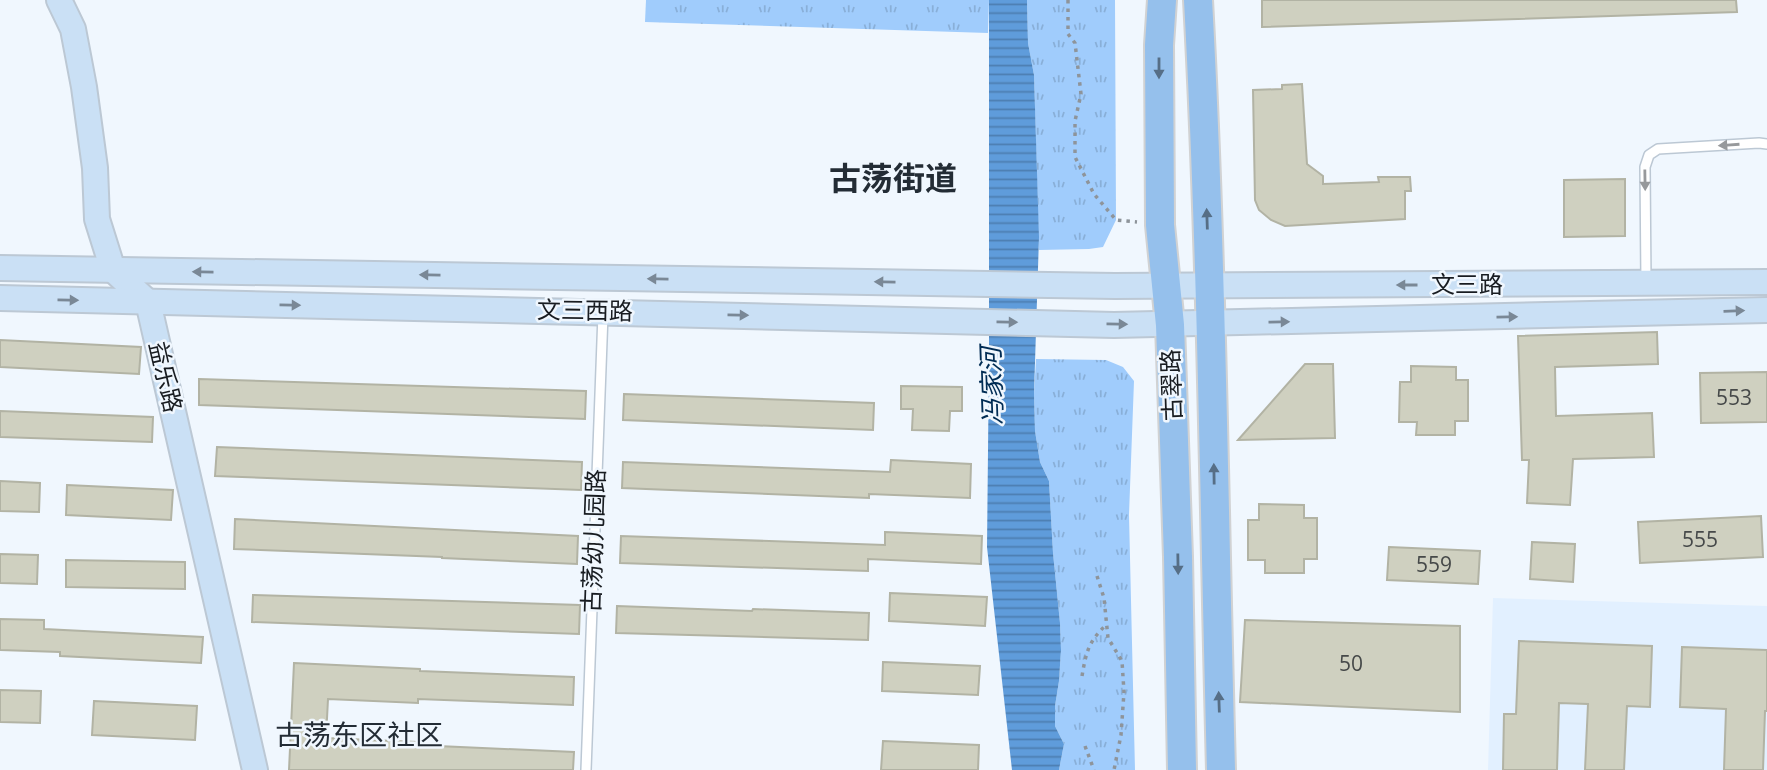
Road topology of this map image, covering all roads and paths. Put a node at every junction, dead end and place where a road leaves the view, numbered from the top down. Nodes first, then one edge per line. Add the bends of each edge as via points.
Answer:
1 (59, 0) edge
2 (1068, 0) edge
3 (1162, 0) edge
4 (1198, 0) edge
5 (1767, 144) edge
6 (1160, 225) junction
7 (0, 268) edge
8 (113, 270) junction
9 (1767, 282) edge
10 (1646, 284) junction
11 (1167, 285) junction
12 (1209, 287) junction
13 (0, 298) edge
14 (148, 302) junction
15 (1767, 310) edge
16 (603, 312) junction
17 (1211, 323) junction
18 (1170, 324) junction
19 (1097, 576) dead end
20 (1106, 625) junction
21 (1082, 676) dead end
22 (1085, 746) dead end
23 (255, 770) edge
24 (586, 770) edge
25 (1094, 770) edge
26 (1114, 770) edge
27 (1182, 770) edge
28 (1221, 770) edge

1 - 8 main road via 73,29 95,168 97,219
2 - 6 path via 1068,34 1075,43 1081,94 1075,157 1094,194 1116,220
3 -> 6 main road, 古翠路
12 -> 4 main road, 古翠路
5 -> 10 lane via 1658,149 1649,155 1645,167
6 - 11 main road, 古翠路
7 - 8 main road, 文三西路
11 -> 8 main road, 文三西路
8 - 14 main road
9 - 10 main road, 文三路
10 -> 12 main road, 文三路
11 - 12 main road, 文三路
11 - 18 main road, 古翠路
12 - 17 main road, 古翠路
13 -> 14 main road, 文三西路
14 -> 16 main road, 文三西路
14 - 23 main road, 益乐路
17 -> 15 main road, 文三路
16 -> 18 main road, 文三西路
16 - 24 lane, 古荡幼儿园路
17 - 18 main road, 文三路
28 -> 17 main road, 古翠路
18 -> 27 main road, 古翠路
19 - 20 path
20 - 21 path via 1086,652
20 - 26 path via 1122,661 1124,692
22 - 25 path

